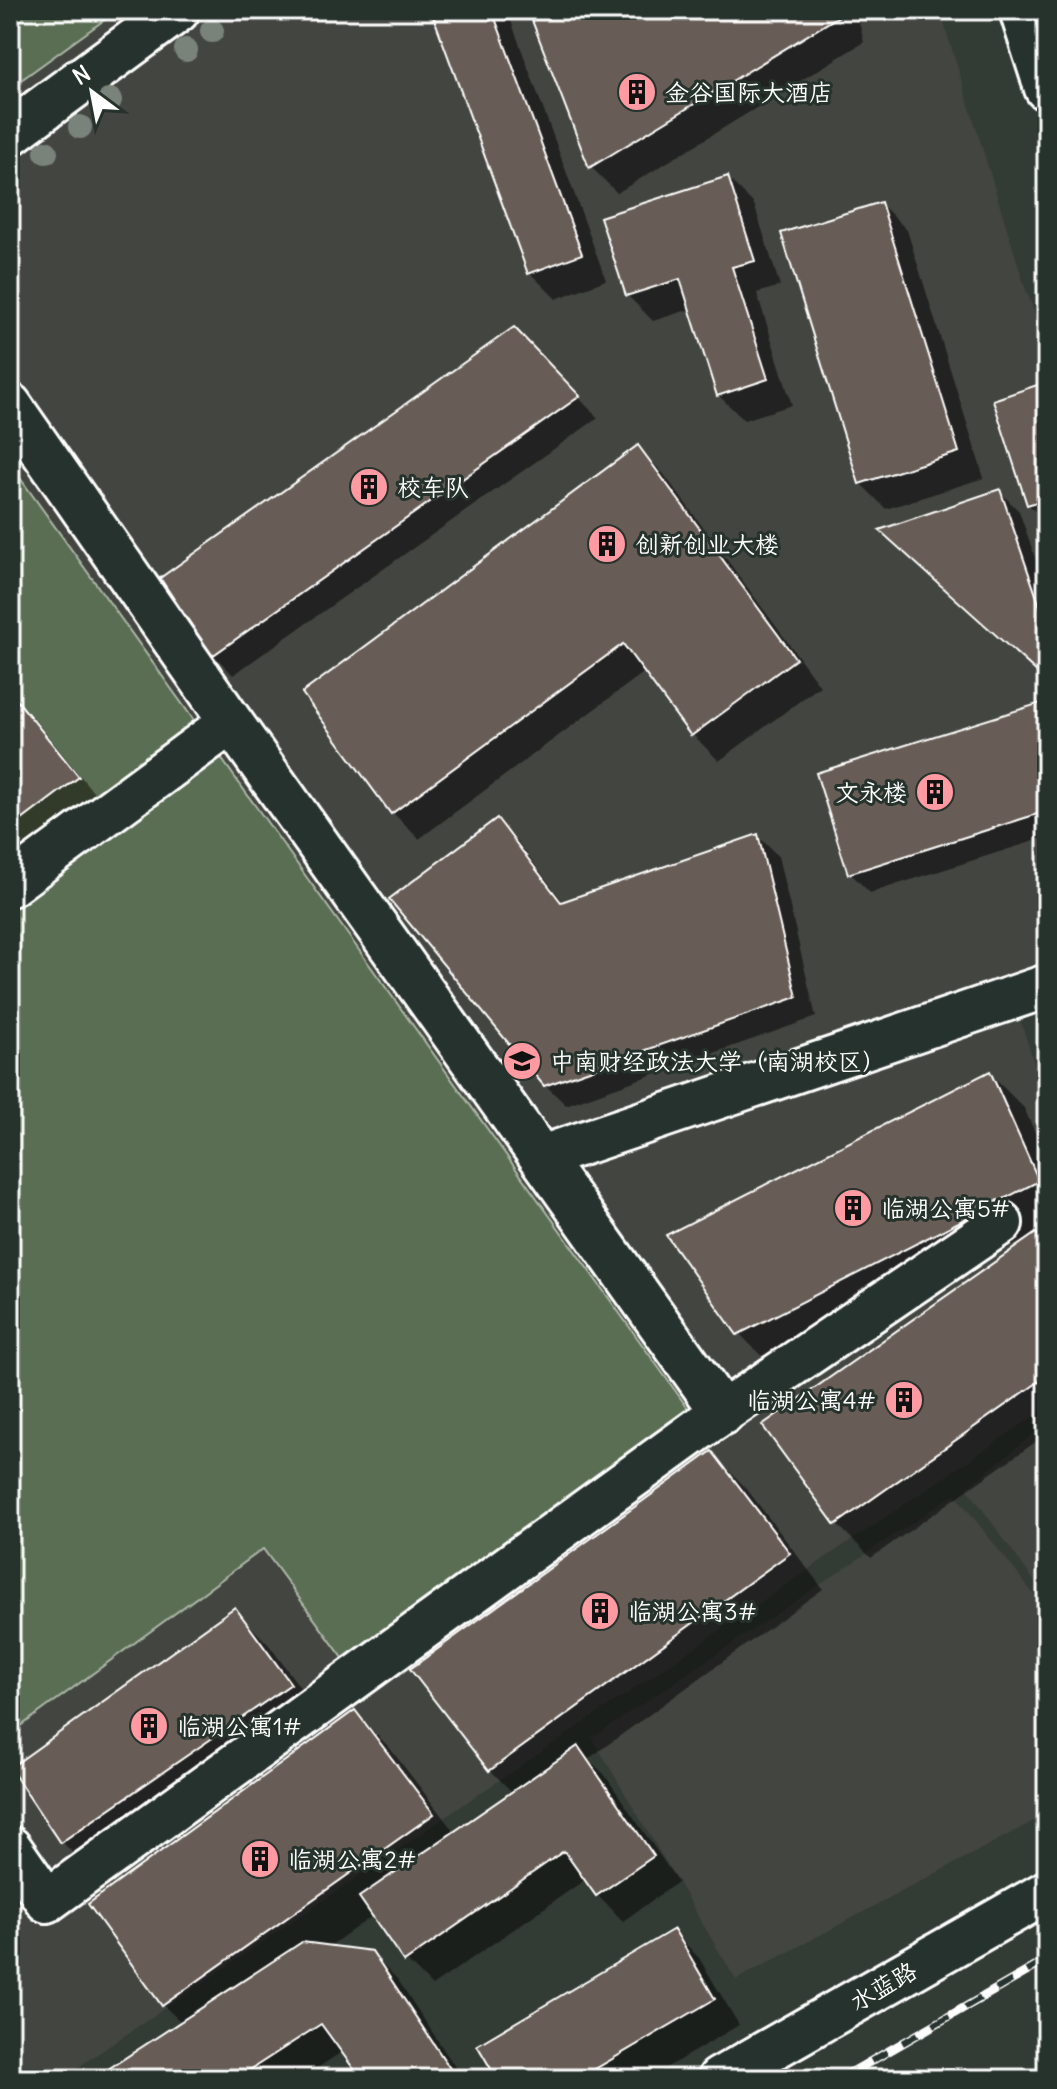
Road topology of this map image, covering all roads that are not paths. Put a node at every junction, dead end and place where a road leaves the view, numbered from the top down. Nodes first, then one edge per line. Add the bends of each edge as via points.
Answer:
1 (177, 10) edge
2 (1022, 10) edge
3 (1047, 88) edge
4 (10, 133) edge
5 (10, 405) edge
6 (231, 722) junction
7 (10, 885) edge
8 (1047, 986) edge
9 (542, 1157) junction
10 (1001, 1223) dead end
11 (723, 1413) junction
12 (10, 1848) edge
13 (1047, 1892) edge
14 (719, 2079) edge

1 - 4 main road
2 - 3 main road
5 - 6 street
6 - 7 street
6 - 9 street
8 - 9 street
9 - 11 street
10 - 11 street
11 - 12 street via 47,1901
13 - 14 street, 水蓝路

